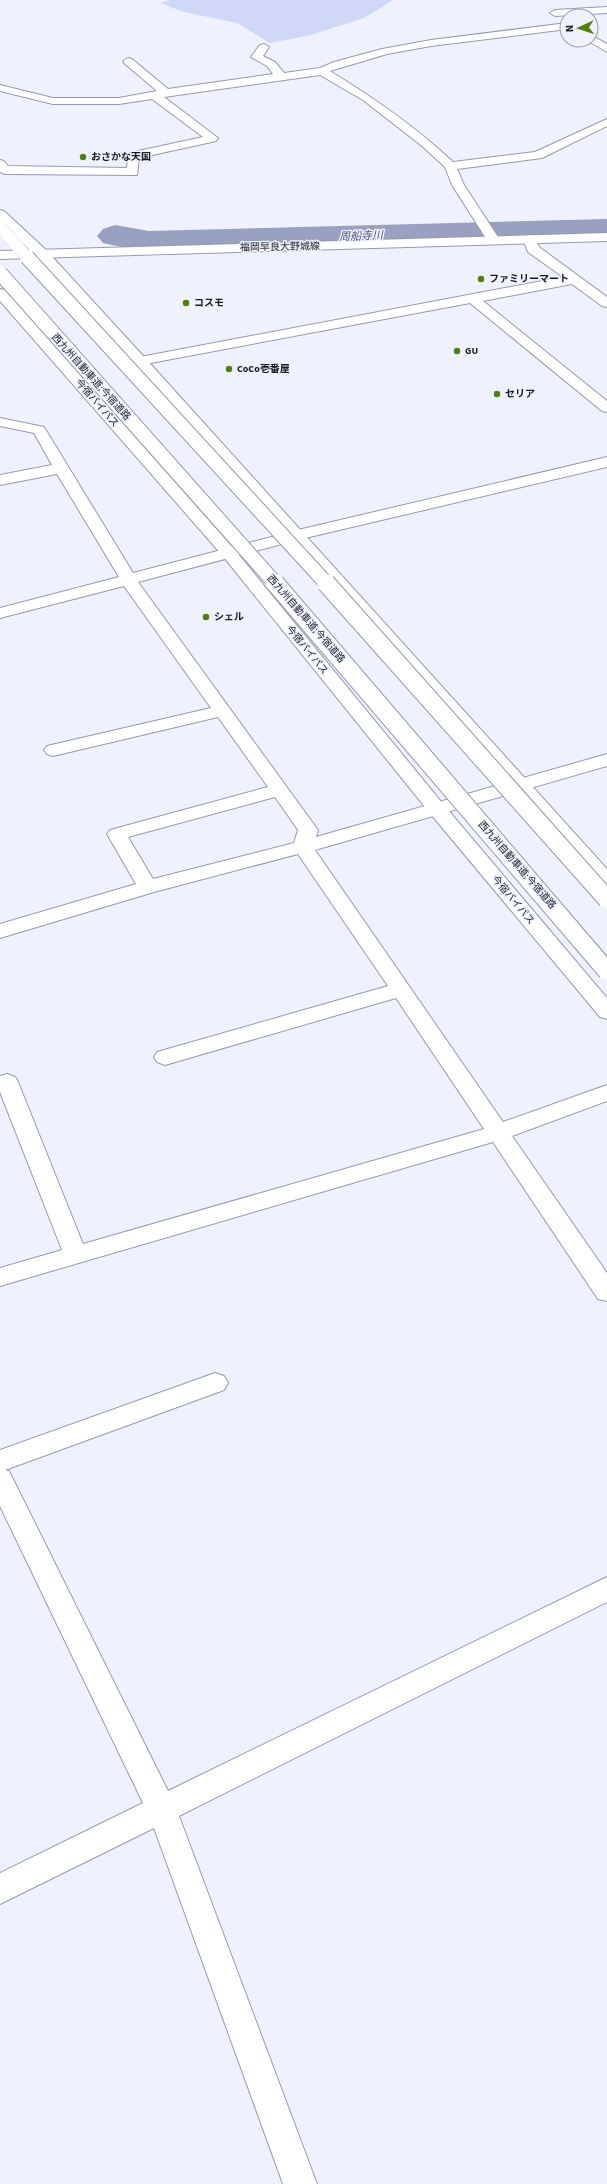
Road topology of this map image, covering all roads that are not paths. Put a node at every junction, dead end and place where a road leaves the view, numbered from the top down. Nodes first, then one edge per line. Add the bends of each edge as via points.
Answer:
1 (546, 4) dead end
2 (607, 10) edge
3 (555, 13) junction
4 (559, 17) edge
5 (559, 27) edge
6 (264, 47) dead end
7 (128, 61) dead end
8 (322, 71) junction
9 (281, 76) junction
10 (0, 88) edge
11 (160, 94) junction
12 (607, 122) edge
13 (0, 164) edge
14 (450, 166) junction
15 (0, 214) edge
16 (0, 227) edge
17 (607, 237) edge
18 (529, 239) junction
19 (494, 240) junction
20 (41, 253) junction
21 (0, 255) edge
22 (0, 273) edge
23 (576, 279) junction
24 (0, 293) edge
25 (473, 299) junction
26 (607, 303) edge
27 (140, 361) junction
28 (607, 408) edge
29 (0, 422) edge
30 (607, 462) edge
31 (62, 468) junction
32 (0, 480) edge
33 (298, 535) junction
34 (228, 552) junction
35 (128, 579) junction
36 (0, 613) edge
37 (222, 711) junction
38 (53, 750) dead end
39 (607, 760) edge
40 (520, 785) junction
41 (279, 790) junction
42 (436, 808) junction
43 (303, 847) junction
44 (607, 881) edge
45 (148, 887) junction
46 (607, 899) edge
47 (0, 931) edge
48 (607, 971) edge
49 (400, 990) junction
50 (607, 1012) edge
51 (165, 1057) dead end
52 (0, 1084) edge
53 (607, 1093) edge
54 (497, 1133) junction
55 (76, 1254) junction
56 (0, 1276) edge
57 (607, 1292) edge
58 (215, 1383) dead end
59 (0, 1461) edge
60 (0, 1479) edge
61 (607, 1589) edge
62 (162, 1810) junction
63 (0, 1889) edge
64 (300, 2184) edge

1 - 3 main road
2 - 3 main road
3 - 4 main road
5 - 8 main road via 386,51
6 - 9 main road via 256,57 271,64
7 - 11 main road
8 - 9 main road
8 - 14 main road via 367,98 426,143
9 - 11 main road
10 - 11 main road via 53,102 119,101
11 - 13 main road via 212,138 134,156 133,172 5,170
12 - 14 main road via 538,155
14 - 19 main road via 458,185
15 - 20 main road
16 - 46 main road, bridge via 336,594
17 - 18 main road, 福岡早良大野城線
18 - 19 main road, 福岡早良大野城線
18 - 23 main road via 533,249
19 - 20 main road, 福岡早良大野城線
20 - 21 main road, 福岡早良大野城線
20 - 27 main road
22 - 48 main road, 西九州自動車道;今宿道路, bridge via 294,604
23 - 25 main road
23 - 26 main road
24 - 34 main road, 今宿バイパス
25 - 27 main road
25 - 28 main road
27 - 33 main road
29 - 31 main road via 39,430
30 - 33 main road
31 - 32 main road
31 - 35 main road
33 - 34 main road
33 - 40 main road
34 - 35 main road
34 - 42 main road, 今宿バイパス
35 - 36 main road
35 - 37 main road
37 - 38 main road
37 - 41 main road
39 - 40 main road
40 - 42 main road
40 - 44 main road
41 - 43 main road via 308,830
41 - 45 main road via 117,834
42 - 43 main road
42 - 50 main road, 今宿バイパス
43 - 45 main road
43 - 49 main road
45 - 47 main road
49 - 51 main road
49 - 54 main road
52 - 55 main road via 7,1082
53 - 54 main road
54 - 55 main road
54 - 57 main road
55 - 56 main road
58 - 59 main road
60 - 62 main road
61 - 62 main road
62 - 63 main road
62 - 64 main road

